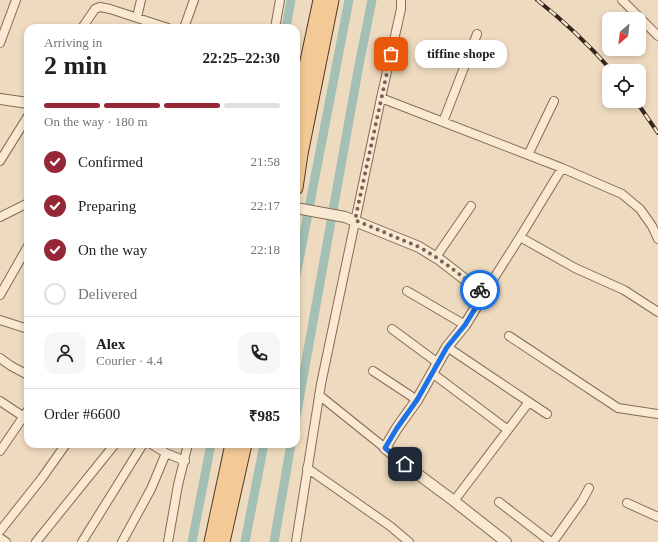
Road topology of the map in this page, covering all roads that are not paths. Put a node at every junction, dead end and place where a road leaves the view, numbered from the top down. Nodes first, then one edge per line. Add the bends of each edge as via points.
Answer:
1 (16, 0) edge
2 (98, 0) edge
3 (141, 0) edge
4 (194, 0) edge
5 (280, 0) edge
6 (320, 0) edge
7 (332, 0) edge
8 (401, 0) edge
9 (622, 0) edge
10 (95, 9) junction
11 (137, 18) junction
12 (85, 24) edge
13 (156, 24) edge
14 (185, 24) edge
15 (276, 24) edge
16 (477, 34) dead end
17 (658, 36) edge
18 (0, 43) edge
19 (381, 98) junction
20 (0, 99) edge
21 (300, 99) edge
22 (24, 102) edge
23 (554, 102) dead end
24 (24, 122) edge
25 (442, 122) junction
26 (528, 155) junction
27 (0, 161) edge
28 (300, 161) edge
29 (562, 168) junction
30 (24, 205) edge
31 (471, 206) dead end
32 (300, 210) edge
33 (0, 217) edge
34 (350, 218) junction
35 (520, 237) junction
36 (658, 239) edge
37 (24, 253) edge
38 (436, 257) junction
39 (407, 292) dead end
40 (484, 294) junction
41 (0, 295) edge
42 (658, 312) edge
43 (0, 320) edge
44 (465, 325) junction
45 (24, 328) edge
46 (392, 329) dead end
47 (509, 336) dead end
48 (447, 347) junction
49 (0, 358) edge
50 (438, 363) junction
51 (373, 371) dead end
52 (24, 373) edge
53 (432, 373) junction
54 (319, 396) junction
55 (417, 400) junction
56 (0, 401) edge
57 (529, 402) junction
58 (24, 412) edge
59 (547, 414) dead end
60 (658, 414) edge
61 (24, 416) edge
62 (508, 430) junction
63 (63, 448) edge
64 (112, 448) edge
65 (141, 448) edge
66 (157, 448) edge
67 (187, 448) edge
68 (231, 448) edge
69 (244, 448) edge
70 (385, 448) junction
71 (0, 450) edge
72 (166, 454) junction
73 (184, 461) junction
74 (307, 468) junction
75 (589, 488) dead end
76 (454, 500) junction
77 (499, 502) dead end
78 (627, 503) dead end
79 (658, 517) edge
80 (0, 531) edge
81 (0, 538) edge
82 (6, 542) edge
83 (36, 542) edge
84 (82, 542) edge
85 (122, 542) edge
86 (168, 542) edge
87 (211, 542) edge
88 (223, 542) edge
89 (296, 542) edge
90 (409, 542) edge
91 (506, 542) edge
92 (552, 542) edge

1 - 18 street
2 - 10 street
3 - 11 street
4 - 14 street
5 - 15 street
6 - 21 main road
7 - 28 main road
8 - 19 street
9 - 17 street
10 - 11 street via 110,8
10 - 12 street
11 - 13 street
16 - 25 street
19 - 25 street
19 - 34 street
20 - 22 street
23 - 26 street
24 - 27 street
25 - 26 street
26 - 29 street
29 - 35 street
29 - 36 street via 622,194 640,209
30 - 33 street
31 - 38 street
32 - 34 street
34 - 38 street via 419,247
34 - 54 street
35 - 40 street
35 - 42 street via 575,268 624,290
37 - 41 street
38 - 40 street
39 - 44 street
40 - 44 street
43 - 45 street
44 - 48 street
46 - 50 street
47 - 60 street via 618,408
48 - 50 street
48 - 57 street
49 - 52 street
50 - 53 street
51 - 55 street
53 - 55 street
53 - 62 street
54 - 70 street
54 - 74 street
55 - 70 street
56 - 58 street
57 - 59 street
57 - 62 street
61 - 71 street
62 - 76 street
63 - 80 street
64 - 83 street
65 - 84 street
66 - 72 street
67 - 73 street
68 - 87 main road
69 - 88 main road
70 - 76 street
72 - 73 street
72 - 85 street via 151,489
73 - 86 street
74 - 89 street
74 - 90 street
75 - 92 street
76 - 91 street
77 - 92 street
78 - 79 street
81 - 82 street

